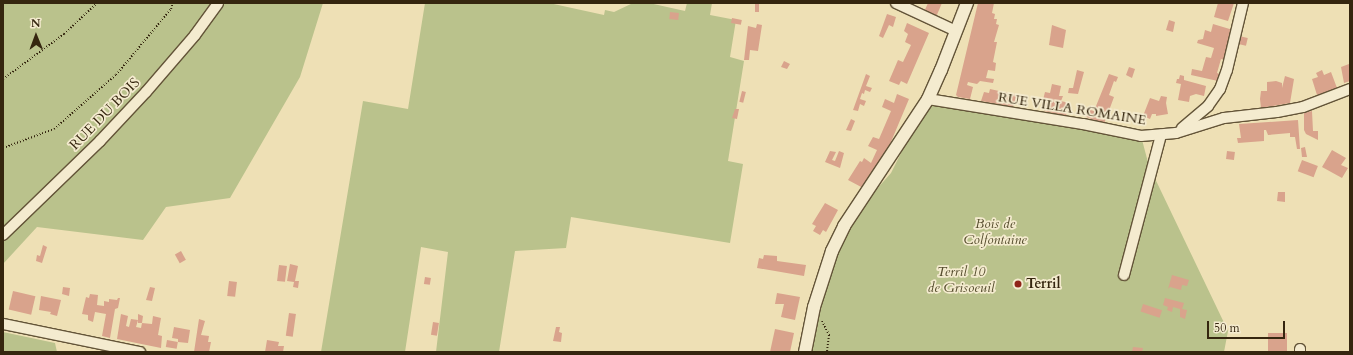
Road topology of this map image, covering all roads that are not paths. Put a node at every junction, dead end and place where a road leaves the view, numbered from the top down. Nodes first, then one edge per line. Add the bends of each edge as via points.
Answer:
1 (218, 3) edge
2 (896, 3) edge
3 (967, 3) edge
4 (1243, 3) edge
5 (956, 32) junction
6 (1350, 89) edge
7 (928, 99) junction
8 (1176, 133) junction
9 (1161, 135) junction
10 (3, 235) edge
11 (1124, 274) dead end
12 (3, 324) edge
13 (140, 352) edge
14 (805, 352) edge

1 - 10 street, RUE DU BOIS via 195,35 146,92 100,141
2 - 5 street
3 - 5 street
4 - 8 street via 1220,89 1208,106
5 - 7 street
6 - 8 street, RUE VILLA ROMAINE via 1303,107 1224,118
7 - 9 street, RUE VILLA ROMAINE via 1141,136
7 - 14 street via 844,226 832,251 814,307
8 - 9 street, RUE VILLA ROMAINE
9 - 11 street
12 - 13 street

